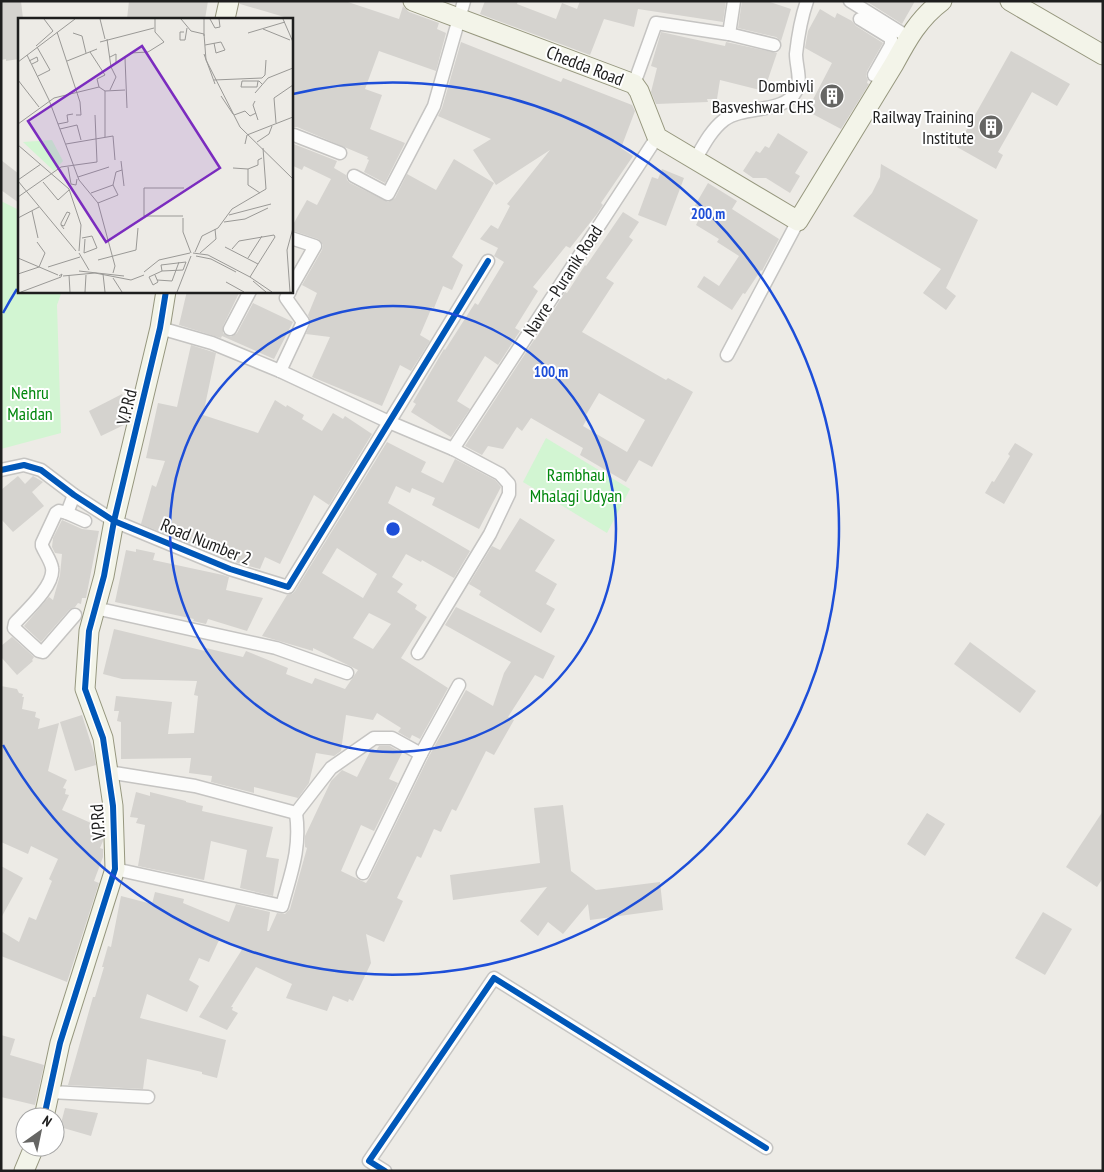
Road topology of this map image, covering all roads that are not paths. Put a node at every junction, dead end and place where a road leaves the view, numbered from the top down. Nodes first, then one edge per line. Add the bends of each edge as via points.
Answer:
1 (229, 1) edge
2 (413, 1) edge
3 (734, 1) edge
4 (806, 1) edge
5 (942, 1) edge
6 (1010, 1) edge
7 (851, 2) edge
8 (462, 10) edge
9 (225, 18) edge
10 (860, 19) dead end
11 (890, 31) junction
12 (729, 34) junction
13 (908, 37) junction
14 (774, 45) dead end
15 (1103, 55) edge
16 (889, 61) junction
17 (874, 75) dead end
18 (634, 84) junction
19 (292, 135) edge
20 (657, 137) junction
21 (340, 153) dead end
22 (695, 160) junction
23 (354, 176) dead end
24 (798, 221) junction
25 (292, 238) edge
26 (488, 261) dead end
27 (292, 286) edge
28 (166, 292) edge
29 (249, 292) edge
30 (289, 292) edge
31 (160, 328) junction
32 (230, 328) dead end
33 (727, 355) dead end
34 (280, 371) junction
35 (389, 422) junction
36 (453, 449) junction
37 (1, 470) edge
38 (74, 495) junction
39 (66, 513) junction
40 (85, 521) dead end
41 (114, 521) junction
42 (82, 613) junction
43 (418, 653) dead end
44 (347, 673) dead end
45 (459, 685) dead end
46 (421, 754) junction
47 (108, 772) junction
48 (296, 814) junction
49 (115, 869) junction
50 (363, 873) dead end
51 (50, 1092) junction
52 (148, 1097) dead end
53 (46, 1107) edge
54 (766, 1148) dead end
55 (30, 1157) edge
56 (24, 1171) edge
57 (385, 1171) edge

1 - 9 street
2 - 8 street, Chedda Road
3 - 12 street
4 - 22 street via 796,56 799,81 796,92 785,104 742,111 725,120 713,131
5 - 13 street via 926,14
6 - 15 street
7 - 11 street
8 - 18 street, Chedda Road
8 - 23 street via 434,106 388,194
10 - 11 street
11 - 13 street
11 - 16 street
12 - 14 street
12 - 18 street via 656,22
13 - 16 street
16 - 17 street
16 - 24 street
18 - 20 street, Chedda Road
19 - 21 street
20 - 22 street
20 - 36 street, Navre - Puranik Road
22 - 24 street
24 - 33 street
25 - 27 street via 315,246
26 - 35 street
28 - 31 street, V.P.Rd
29 - 32 street
30 - 34 street via 286,298 302,322
31 - 34 street via 212,343
31 - 41 street, V.P.Rd
34 - 35 street
35 - 36 street
35 - 41 street, Road Number 2 via 288,587 230,569
36 - 43 street via 500,474 509,484 509,494 490,534
37 - 38 street via 24,465 41,470
38 - 39 street
38 - 41 street
39 - 40 street
39 - 42 street via 56,513 42,543 52,567 48,586 14,628 43,652
41 - 42 street, V.P.Rd via 104,576
42 - 44 street via 276,648
42 - 47 street, V.P.Rd via 89,631 85,689 103,738
45 - 46 street
46 - 48 street via 392,738 374,738 331,768
46 - 50 street
47 - 48 street via 195,786
47 - 49 street, V.P.Rd via 113,806
48 - 49 street via 298,851 282,906
49 - 51 street, V.P.Rd via 60,1043
51 - 52 street
51 - 53 street, V.P.Rd
54 - 57 street via 494,978 369,1161
55 - 56 street

